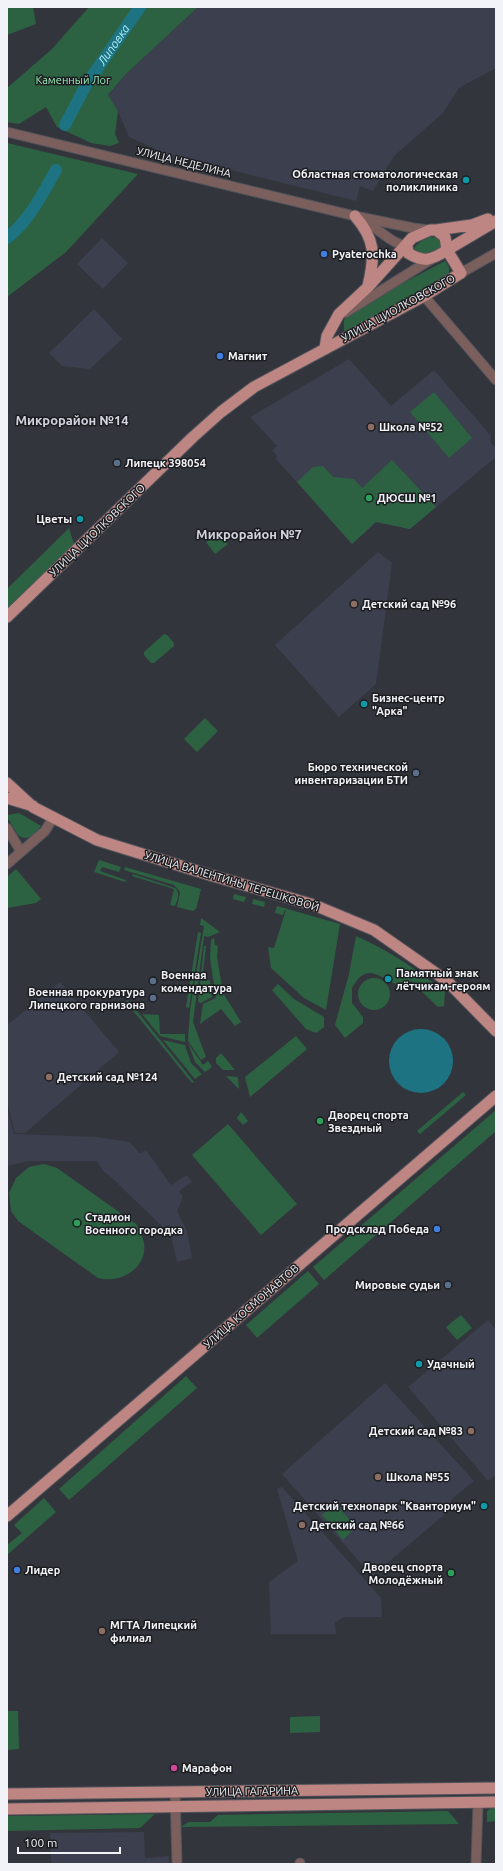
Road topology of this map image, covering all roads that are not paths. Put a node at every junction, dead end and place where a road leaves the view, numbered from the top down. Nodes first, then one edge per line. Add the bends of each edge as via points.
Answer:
1 (7, 132) edge
2 (356, 216) junction
3 (496, 216) edge
4 (496, 221) edge
5 (433, 230) junction
6 (406, 246) junction
7 (447, 250) junction
8 (496, 253) edge
9 (430, 260) junction
10 (461, 273) junction
11 (368, 287) junction
12 (424, 296) junction
13 (336, 318) junction
14 (325, 348) junction
15 (496, 380) edge
16 (7, 617) edge
17 (7, 783) edge
18 (7, 798) edge
19 (33, 806) junction
20 (53, 818) junction
21 (7, 828) edge
22 (14, 841) junction
23 (34, 841) junction
24 (21, 852) junction
25 (7, 864) edge
26 (496, 1031) edge
27 (496, 1096) edge
28 (7, 1516) edge
29 (496, 1788) edge
30 (175, 1792) junction
31 (7, 1794) edge
32 (496, 1802) edge
33 (478, 1803) junction
34 (175, 1807) junction
35 (7, 1809) edge
36 (177, 1864) edge
37 (476, 1864) edge

1 - 2 street, УЛИЦА НЕДЕЛИНА
2 - 5 street, УЛИЦА НЕДЕЛИНА
2 - 6 street, УЛИЦА НЕДЕЛИНА via 397,245
2 - 11 main road via 366,228 373,246 373,263
3 - 5 main road via 472,226
4 - 7 main road
5 - 6 main road via 412,238
5 - 7 main road via 445,237
6 - 9 main road via 408,253 415,258
6 - 11 main road, УЛИЦА ЦИОЛКОВСКОГО
7 - 9 main road
7 - 10 main road, УЛИЦА ЦИОЛКОВСКОГО
8 - 10 street
9 - 13 street
10 - 12 main road, УЛИЦА ЦИОЛКОВСКОГО
11 - 13 main road, УЛИЦА ЦИОЛКОВСКОГО
12 - 14 main road, УЛИЦА ЦИОЛКОВСКОГО
12 - 15 street
13 - 14 main road, УЛИЦА ЦИОЛКОВСКОГО via 327,336
14 - 16 main road, УЛИЦА ЦИОЛКОВСКОГО via 254,387 221,412
17 - 19 main road, УЛИЦА ВАЛЕНТИНЫ ТЕРЕШКОВОЙ
18 - 19 main road, УЛИЦА ВАЛЕНТИНЫ ТЕРЕШКОВОЙ
19 - 20 main road, УЛИЦА ВАЛЕНТИНЫ ТЕРЕШКОВОЙ
20 - 23 street via 45,831
20 - 26 main road, УЛИЦА ВАЛЕНТИНЫ ТЕРЕШКОВОЙ via 97,840 128,851 314,905 374,930 447,981
21 - 22 street
22 - 23 street via 22,845
22 - 24 street
23 - 24 street
24 - 25 street
27 - 28 main road, УЛИЦА КОСМОНАВТОВ
29 - 30 main road, УЛИЦА ГАГАРИНА
30 - 31 main road, УЛИЦА ГАГАРИНА
30 - 34 street
32 - 33 main road, УЛИЦА ГАГАРИНА
33 - 34 main road, УЛИЦА ГАГАРИНА
33 - 37 street
34 - 35 main road, УЛИЦА ГАГАРИНА
34 - 36 street

